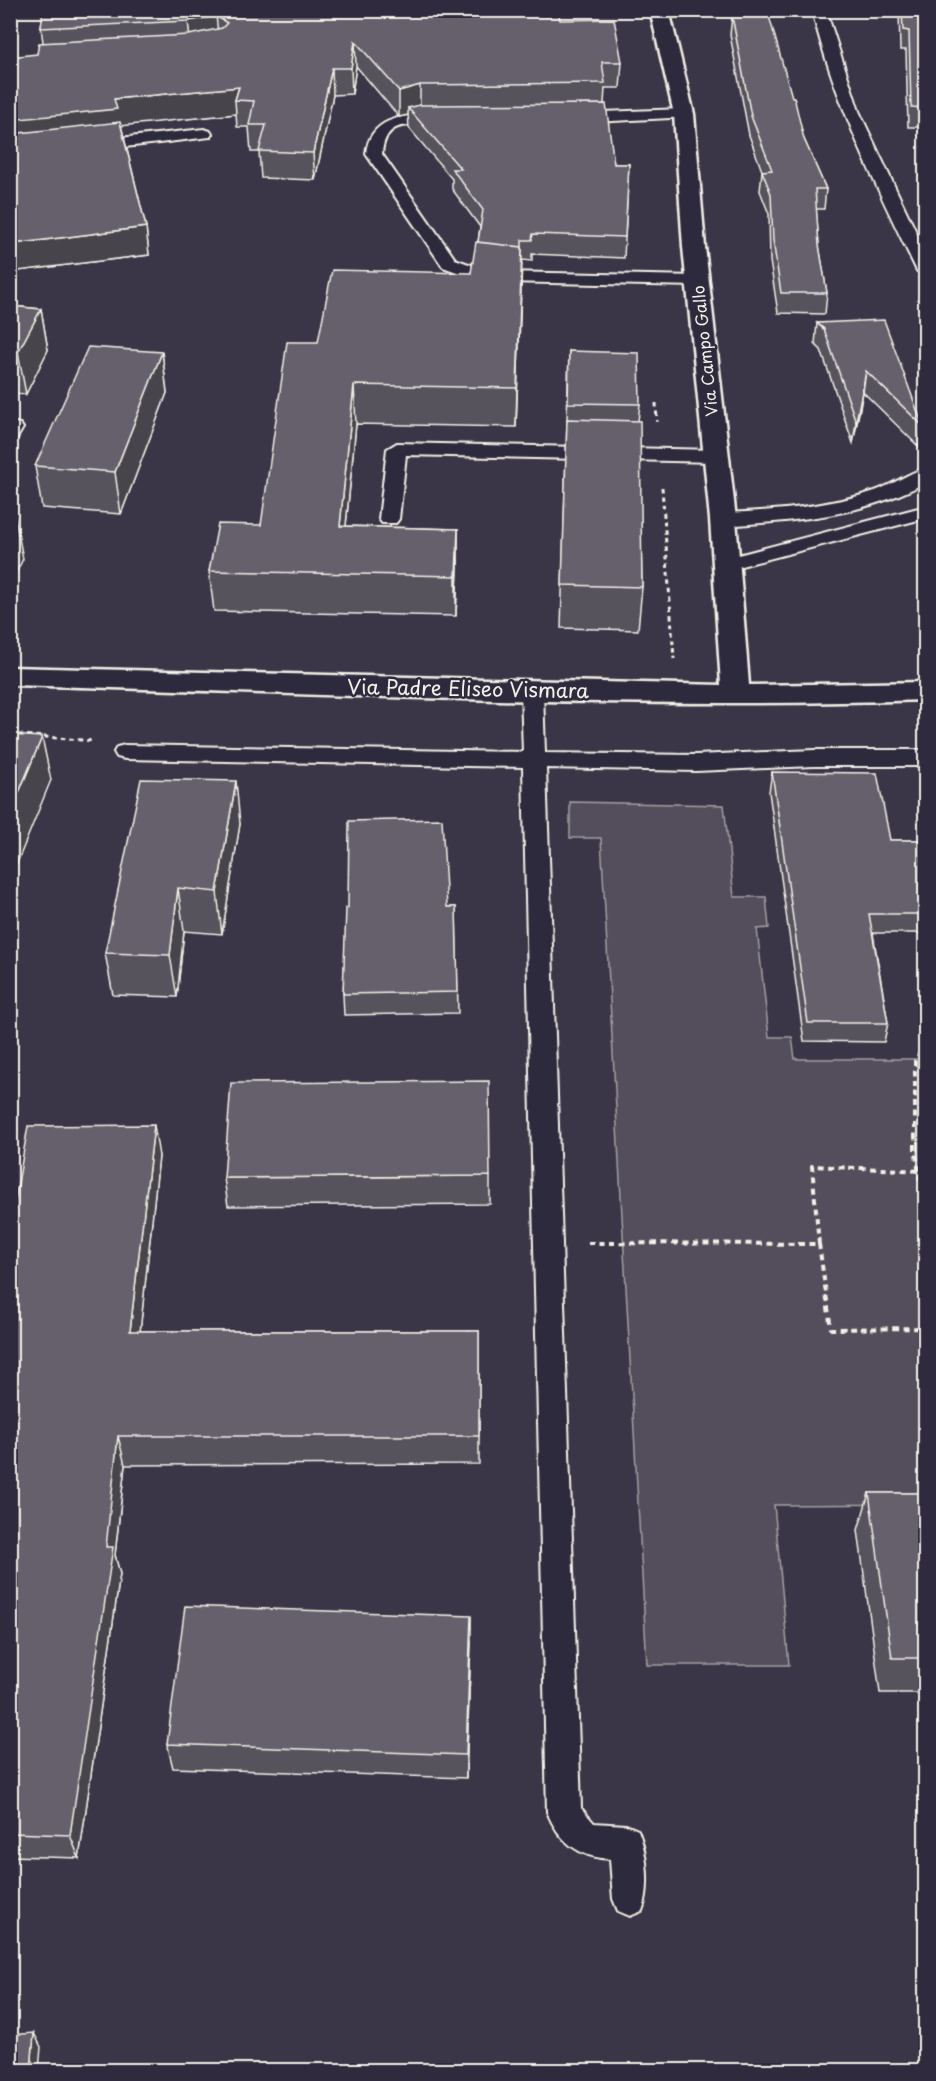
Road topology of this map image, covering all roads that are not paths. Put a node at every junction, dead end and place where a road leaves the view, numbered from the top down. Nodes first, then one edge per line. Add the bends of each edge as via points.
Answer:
1 (659, 10) edge
2 (819, 10) edge
3 (684, 114) junction
4 (460, 118) edge
5 (556, 119) edge
6 (204, 134) dead end
7 (79, 147) edge
8 (926, 271) edge
9 (697, 281) junction
10 (10, 428) edge
11 (10, 434) edge
12 (716, 456) junction
13 (926, 474) edge
14 (926, 512) edge
15 (389, 519) dead end
16 (723, 519) junction
17 (726, 564) junction
18 (10, 676) edge
19 (926, 690) edge
20 (532, 691) junction
21 (736, 695) junction
22 (125, 752) dead end
23 (926, 758) edge
24 (533, 760) junction
25 (630, 1899) dead end

1 - 3 street, Via Campo Gallo
2 - 8 lane via 842,91
3 - 5 lane
3 - 9 street, Via Campo Gallo
4 - 9 lane via 390,125 379,132 373,144 374,154 449,263 482,275 503,277
6 - 7 lane
9 - 12 street, Via Campo Gallo
10 - 11 lane via 14,428
12 - 15 lane via 397,449
12 - 16 street, Via Campo Gallo
13 - 16 lane via 907,486 831,507 768,518
14 - 17 lane
16 - 17 street, Via Campo Gallo
17 - 21 street, Via Campo Gallo
18 - 20 street, Via Padre Eliseo Vismara
19 - 21 street, Via Padre Eliseo Vismara
20 - 21 street, Via Padre Eliseo Vismara
20 - 24 lane
22 - 24 lane
23 - 24 lane via 696,763
24 - 25 lane via 564,1812 573,1827 590,1841 626,1842

